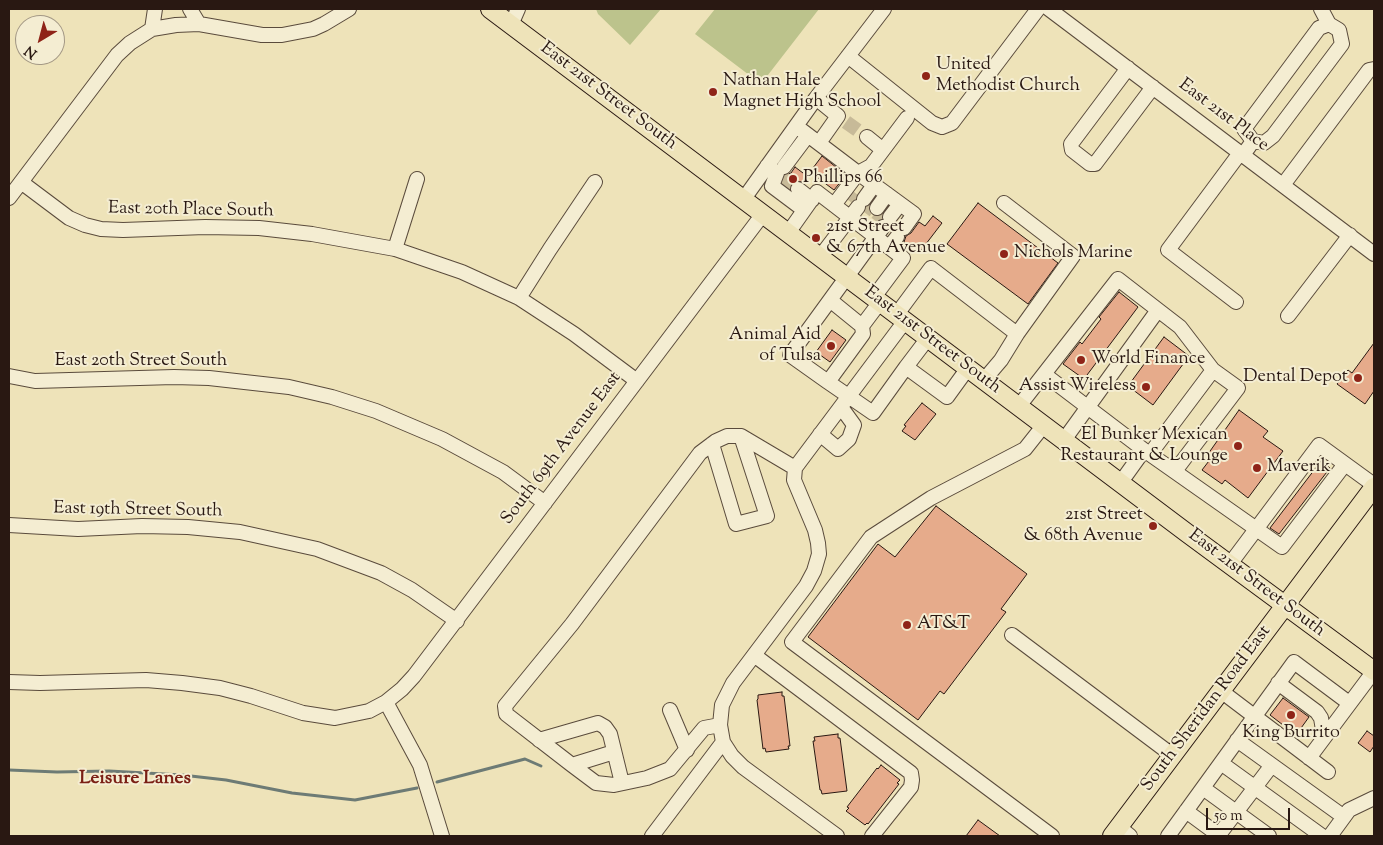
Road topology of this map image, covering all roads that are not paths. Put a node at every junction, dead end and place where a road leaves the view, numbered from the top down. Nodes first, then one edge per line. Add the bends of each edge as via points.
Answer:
1 (155, 9) edge
2 (190, 9) edge
3 (349, 9) edge
4 (490, 9) edge
5 (884, 9) edge
6 (1038, 9) edge
7 (1049, 9) edge
8 (1322, 9) edge
9 (514, 17) edge
10 (199, 24) junction
11 (1329, 24) junction
12 (152, 30) junction
13 (848, 56) junction
14 (1128, 68) junction
15 (1374, 69) edge
16 (1152, 87) junction
17 (816, 98) junction
18 (907, 118) dead end
19 (796, 126) junction
20 (867, 137) tunnel mouth
21 (814, 139) junction
22 (1253, 141) junction
23 (883, 150) junction
24 (1242, 154) junction
25 (780, 170) junction
26 (417, 180) dead end
27 (21, 182) junction
28 (595, 182) dead end
29 (801, 185) tunnel mouth
30 (1284, 186) junction
31 (884, 192) junction
32 (9, 198) edge
33 (743, 200) junction
34 (811, 200) junction
35 (1004, 203) dead end
36 (763, 214) junction
37 (872, 219) junction
38 (788, 233) junction
39 (1350, 235) junction
40 (395, 249) junction
41 (1374, 254) edge
42 (820, 257) junction
43 (846, 277) junction
44 (519, 298) junction
45 (830, 300) junction
46 (877, 300) junction
47 (1236, 302) dead end
48 (1158, 310) junction
49 (1288, 316) dead end
50 (901, 318) junction
51 (862, 326) junction
52 (1016, 334) junction
53 (928, 338) junction
54 (906, 367) junction
55 (968, 368) junction
56 (1213, 370) junction
57 (1044, 374) junction
58 (9, 376) edge
59 (984, 380) junction
60 (637, 381) junction
61 (828, 382) junction
62 (845, 401) junction
63 (1019, 406) junction
64 (1088, 407) junction
65 (1044, 425) junction
66 (820, 434) junction
67 (741, 436) junction
68 (1064, 440) junction
69 (712, 444) junction
70 (1147, 452) junction
71 (1345, 464) junction
72 (795, 468) junction
73 (1175, 471) junction
74 (1121, 482) junction
75 (1374, 486) edge
76 (545, 503) junction
77 (9, 525) edge
78 (1255, 529) junction
79 (1230, 564) junction
80 (1285, 605) junction
81 (457, 621) junction
82 (1012, 635) dead end
83 (754, 655) junction
84 (1374, 671) edge
85 (9, 682) edge
86 (1278, 683) junction
87 (1221, 691) junction
88 (386, 702) junction
89 (1349, 703) junction
90 (670, 710) dead end
91 (1254, 717) junction
92 (720, 725) junction
93 (1324, 736) junction
94 (539, 740) junction
95 (1237, 740) junction
96 (723, 742) junction
97 (687, 750) junction
98 (614, 752) junction
99 (1172, 755) junction
100 (1309, 758) junction
101 (1221, 763) junction
102 (572, 765) junction
103 (1272, 765) junction
104 (1328, 772) dead end
105 (622, 783) junction
106 (1255, 787) junction
107 (1203, 788) junction
108 (1374, 798) edge
109 (1186, 811) junction
110 (1236, 812) junction
111 (1344, 818) junction
112 (1120, 833) edge
113 (442, 836) edge
114 (652, 836) edge
115 (837, 836) edge
116 (872, 836) edge
117 (1052, 836) edge
118 (1168, 836) edge
119 (1219, 836) edge
120 (1269, 836) edge
121 (1322, 836) edge
122 (1330, 836) edge

1 - 12 street
2 - 10 street
3 - 10 street via 313,29 282,35
4 - 9 main road, East 21st Street South
5 - 13 street
6 - 13 street via 952,123 942,128
7 - 14 street, East 21st Place
8 - 11 street
9 - 33 main road, East 21st Street South
10 - 12 street
11 - 22 street via 1319,28 1244,129
11 - 22 street via 1339,30 1342,44 1273,136 1264,143
12 - 27 street via 130,42 116,55
13 - 17 street
14 - 16 street, East 21st Place
14 - 16 street via 1070,148 1090,164 1095,164
15 - 30 street via 1369,70
16 - 24 street, East 21st Place
17 - 19 street
17 - 21 street via 842,119
18 - 23 street
19 - 21 street
19 - 25 street
20 - 23 street
21 - 25 street
21 - 31 street
22 - 24 street
23 - 31 street via 871,166
24 - 30 street, East 21st Place
24 - 47 street via 1168,250
25 - 33 street
25 - 34 street via 772,186
26 - 40 street
27 - 32 street
27 - 40 street, East 20th Place South via 69,218 101,228 259,228
28 - 44 street
29 - 34 street
30 - 39 street, East 21st Place
31 - 37 street
31 - 37 street
31 - 37 street
31 - 37 street via 914,214
33 - 36 main road, East 21st Street South
34 - 37 street
34 - 38 street
35 - 52 street via 1073,256
36 - 38 main road, East 21st Street South
36 - 60 street, South 69th Avenue East
37 - 42 street
37 - 43 street
37 - 46 street via 903,258
38 - 42 main road, East 21st Street South
39 - 41 street, East 21st Place
39 - 49 street
40 - 44 street, East 20th Place South via 462,272
42 - 43 main road, East 21st Street South
43 - 45 street
43 - 46 main road, East 21st Street South
44 - 60 street, East 20th Place South
45 - 51 street
45 - 61 street via 790,354
46 - 50 main road, East 21st Street South
46 - 51 street
48 - 56 street via 1180,327
48 - 57 street via 1118,279
48 - 64 street
50 - 52 street via 931,268
50 - 53 main road, East 21st Street South
50 - 62 street
51 - 61 street via 863,334
52 - 59 street
53 - 54 street
53 - 55 main road, East 21st Street South
54 - 55 street via 947,397
54 - 62 street via 873,413
55 - 59 main road, East 21st Street South
56 - 70 street
56 - 73 street via 1238,388
57 - 63 street
57 - 64 street
58 - 76 street, East 20th Street South via 35,381 209,378 289,387 332,397 409,424 458,447 503,472
59 - 63 main road, East 21st Street South
60 - 76 street, South 69th Avenue East
61 - 62 street
62 - 66 street
62 - 66 street via 854,425 849,439 838,449
63 - 65 main road, East 21st Street South
64 - 68 street
64 - 70 street
65 - 68 main road, East 21st Street South
65 - 117 street via 1025,449 931,498 871,537 792,642
66 - 72 street
67 - 69 street via 727,436
67 - 69 street via 767,516 736,524
67 - 72 street
68 - 74 main road, East 21st Street South
69 - 94 street via 700,453 572,624 505,706 506,714
70 - 73 street
70 - 74 street
71 - 75 street
71 - 78 street via 1282,547
71 - 78 street via 1319,445
72 - 83 street via 794,480 815,530 819,554 806,586
73 - 78 street
74 - 79 main road, East 21st Street South
75 - 80 main road, South Sheridan Road East
76 - 81 street, South 69th Avenue East
77 - 81 street, East 19th Street South via 78,529 188,527 249,534 317,550 381,573
78 - 79 street
79 - 80 main road, East 21st Street South
80 - 84 main road, East 21st Street South
80 - 87 main road, South Sheridan Road East
81 - 88 street, South 69th Avenue East via 402,689
82 - 99 street
83 - 92 street via 725,695
83 - 116 street via 911,773 911,787
84 - 89 street
85 - 88 street, South 69th Avenue East via 182,682 220,688 303,713 335,718 369,711
86 - 89 street via 1294,662
86 - 91 street
86 - 93 street via 1317,712
87 - 91 street
87 - 99 main road, South Sheridan Road East
88 - 113 street via 420,765
89 - 93 street
90 - 97 street
91 - 95 street
91 - 100 street
92 - 96 street
92 - 97 street via 704,728
93 - 100 street
94 - 98 street via 598,723 610,734
94 - 102 street
95 - 101 street
95 - 103 street
96 - 114 street
96 - 115 street via 743,767
97 - 105 street via 670,769
98 - 102 street
98 - 105 street
99 - 112 main road, South Sheridan Road East
100 - 104 street
101 - 106 street
101 - 107 street
102 - 105 street via 596,783
103 - 106 street
103 - 111 street
106 - 110 street
106 - 121 street
107 - 109 street
107 - 110 street
108 - 111 street via 1349,810
109 - 118 street
109 - 119 street
110 - 119 street
110 - 120 street
111 - 122 street

